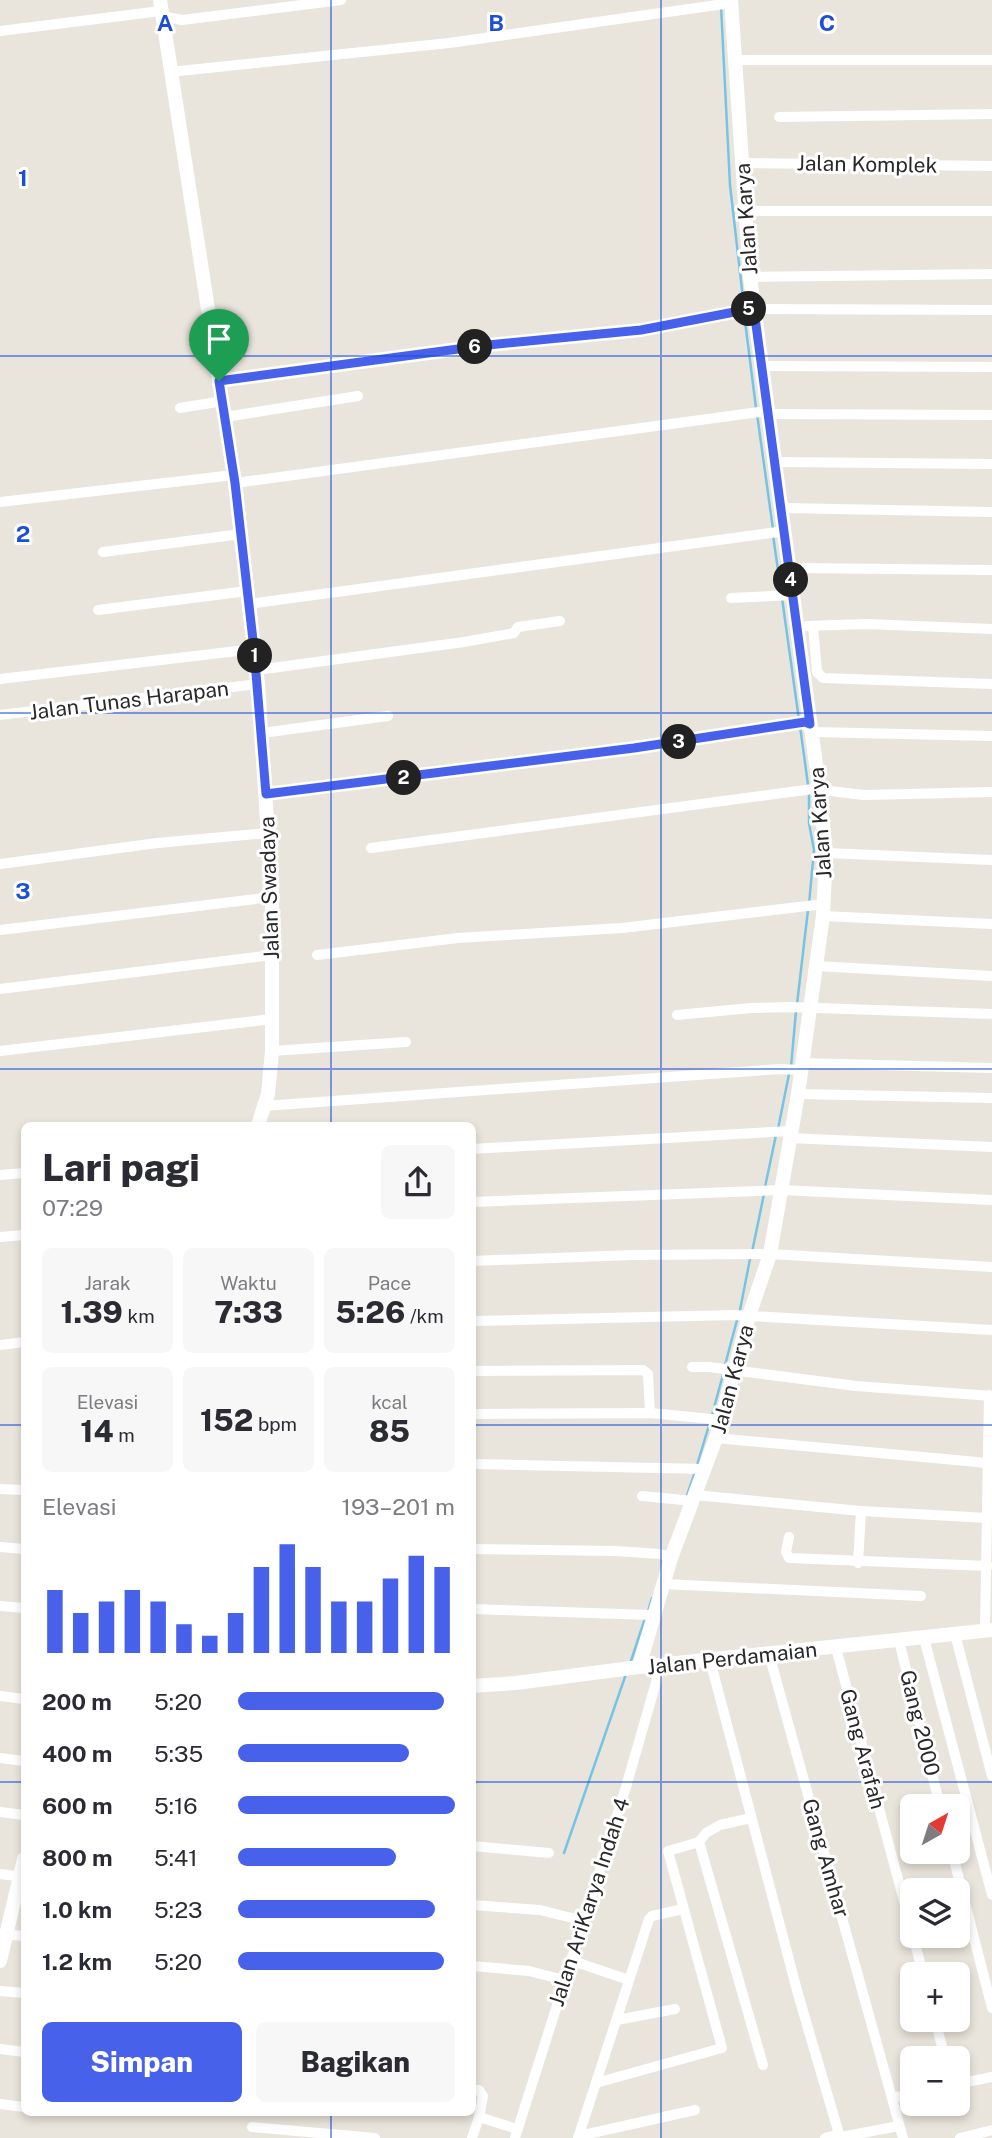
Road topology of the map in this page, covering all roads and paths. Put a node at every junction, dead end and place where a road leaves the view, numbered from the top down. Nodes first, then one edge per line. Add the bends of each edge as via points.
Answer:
1 (341, 0) edge
2 (729, 3) edge
3 (161, 9) edge
4 (0, 32) edge
5 (735, 60) junction
6 (992, 60) edge
7 (170, 72) junction
8 (992, 114) edge
9 (779, 117) dead end
10 (742, 163) junction
11 (992, 166) edge
12 (744, 211) junction
13 (992, 211) edge
14 (992, 274) edge
15 (750, 277) junction
16 (752, 309) junction
17 (992, 310) edge
18 (762, 366) junction
19 (992, 367) edge
20 (219, 381) junction
21 (358, 396) dead end
22 (223, 401) junction
23 (180, 408) dead end
24 (766, 412) junction
25 (992, 415) edge
26 (225, 416) junction
27 (776, 461) junction
28 (992, 464) edge
29 (234, 479) junction
30 (0, 502) edge
31 (783, 508) junction
32 (992, 512) edge
33 (782, 531) junction
34 (241, 534) junction
35 (103, 552) dead end
36 (790, 568) junction
37 (992, 570) edge
38 (788, 595) junction
39 (248, 598) junction
40 (731, 598) dead end
41 (98, 610) dead end
42 (560, 621) dead end
43 (805, 626) junction
44 (992, 629) edge
45 (254, 649) junction
46 (257, 677) junction
47 (0, 679) edge
48 (992, 684) edge
49 (0, 715) edge
50 (388, 716) dead end
51 (805, 725) junction
52 (262, 733) junction
53 (992, 736) edge
54 (812, 789) junction
55 (992, 792) edge
56 (266, 794) junction
57 (268, 832) junction
58 (371, 848) dead end
59 (826, 853) junction
60 (992, 860) edge
61 (0, 864) edge
62 (272, 897) junction
63 (822, 909) junction
64 (992, 924) edge
65 (0, 930) edge
66 (272, 955) junction
67 (317, 955) dead end
68 (817, 966) junction
69 (992, 976) edge
70 (0, 989) edge
71 (800, 1008) junction
72 (992, 1014) edge
73 (677, 1015) dead end
74 (272, 1019) junction
75 (405, 1042) dead end
76 (0, 1051) edge
77 (272, 1051) junction
78 (799, 1067) junction
79 (992, 1068) edge
80 (798, 1094) junction
81 (992, 1098) edge
82 (264, 1106) junction
83 (259, 1122) edge
84 (787, 1134) junction
85 (992, 1147) edge
86 (476, 1149) edge
87 (21, 1173) edge
88 (0, 1175) edge
89 (776, 1190) junction
90 (992, 1200) edge
91 (476, 1202) edge
92 (21, 1235) edge
93 (0, 1237) edge
94 (765, 1255) junction
95 (476, 1261) edge
96 (992, 1267) edge
97 (742, 1315) junction
98 (476, 1321) edge
99 (992, 1330) edge
100 (21, 1342) edge
101 (0, 1345) edge
102 (692, 1367) dead end
103 (476, 1371) edge
104 (728, 1371) junction
105 (990, 1395) edge
106 (650, 1413) junction
107 (476, 1414) edge
108 (715, 1419) junction
109 (716, 1438) junction
110 (988, 1463) junction
111 (476, 1464) edge
112 (699, 1468) junction
113 (0, 1489) edge
114 (21, 1490) edge
115 (642, 1496) dead end
116 (694, 1498) junction
117 (861, 1511) junction
118 (987, 1518) junction
119 (789, 1537) dead end
120 (0, 1548) edge
121 (21, 1549) edge
122 (476, 1549) edge
123 (666, 1557) junction
124 (858, 1563) junction
125 (988, 1566) junction
126 (663, 1584) junction
127 (921, 1596) dead end
128 (0, 1606) edge
129 (21, 1608) edge
130 (476, 1609) edge
131 (648, 1614) junction
132 (989, 1630) edge
133 (955, 1634) junction
134 (924, 1638) junction
135 (899, 1641) junction
136 (836, 1648) junction
137 (769, 1654) junction
138 (710, 1660) junction
139 (661, 1665) junction
140 (636, 1666) junction
141 (476, 1686) edge
142 (0, 1696) edge
143 (21, 1699) edge
144 (0, 1758) edge
145 (21, 1761) edge
146 (992, 1776) edge
147 (937, 1794) edge
148 (0, 1812) edge
149 (21, 1815) edge
150 (751, 1818) junction
151 (699, 1843) junction
152 (476, 1846) edge
153 (550, 1853) dead end
154 (955, 1864) edge
155 (0, 1874) edge
156 (21, 1877) edge
157 (21, 1883) edge
158 (900, 1888) edge
159 (992, 1895) edge
160 (476, 1905) edge
161 (683, 1909) junction
162 (584, 1921) junction
163 (3, 1935) edge
164 (21, 1936) edge
165 (570, 1960) junction
166 (0, 1961) edge
167 (476, 1966) edge
168 (564, 1980) junction
169 (629, 1980) junction
170 (0, 1991) edge
171 (21, 1993) edge
172 (992, 2008) edge
173 (676, 2009) dead end
174 (617, 2020) junction
175 (0, 2049) edge
176 (21, 2052) edge
177 (763, 2065) dead end
178 (992, 2077) edge
179 (970, 2081) edge
180 (596, 2083) junction
181 (476, 2090) edge
182 (900, 2096) edge
183 (892, 2098) junction
184 (0, 2104) edge
185 (21, 2107) edge
186 (695, 2110) dead end
187 (479, 2117) junction
188 (899, 2126) junction
189 (252, 2127) dead end
190 (992, 2130) edge
191 (516, 2134) edge
192 (839, 2134) junction
193 (578, 2137) edge
194 (967, 2137) edge
195 (375, 2138) edge
196 (472, 2138) edge
197 (825, 2138) edge
198 (903, 2138) edge

1 - 3 street via 182,20
2 - 5 street, Jalan Karya
2 - 7 street via 449,43
3 - 4 street
3 - 7 street, Jalan Swadaya
5 - 6 street
5 - 10 street, Jalan Karya
7 - 20 street, Jalan Swadaya
8 - 9 street
10 - 11 street, Jalan Komplek
10 - 12 street, Jalan Karya
12 - 13 street
12 - 15 street, Jalan Karya
14 - 15 street
15 - 16 street, Jalan Karya
16 - 17 street
16 - 18 street, Jalan Karya
16 - 20 street via 641,330
18 - 19 street
18 - 24 street, Jalan Karya
20 - 22 street, Jalan Swadaya
21 - 26 street
22 - 23 street
22 - 26 street, Jalan Swadaya
24 - 25 street
24 - 27 street, Jalan Karya
24 - 29 street
26 - 29 street, Jalan Swadaya
27 - 28 street
27 - 31 street, Jalan Karya
29 - 30 street
29 - 34 street, Jalan Swadaya
31 - 32 street
31 - 33 street, Jalan Karya
33 - 36 street, Jalan Karya
33 - 39 street
34 - 35 street
34 - 39 street, Jalan Swadaya
36 - 37 street
36 - 38 street, Jalan Karya
38 - 40 street
38 - 43 street, Jalan Karya
39 - 41 street
39 - 45 street, Jalan Swadaya
42 - 46 street, Jalan Tunas Harapan
43 - 44 street
43 - 48 street via 817,672 823,678
43 - 51 street, Jalan Karya
45 - 46 street, Jalan Swadaya
45 - 47 street
46 - 49 street, Jalan Tunas Harapan
46 - 52 street, Jalan Swadaya
50 - 52 street
51 - 53 street
51 - 54 street, Jalan Karya
51 - 56 street
52 - 56 street, Jalan Swadaya
54 - 55 street via 864,795
54 - 58 street
54 - 59 street, Jalan Karya
56 - 57 street, Jalan Swadaya
57 - 61 street
57 - 62 street, Jalan Swadaya
59 - 60 street
59 - 63 street, Jalan Karya
62 - 65 street
62 - 66 street, Jalan Swadaya
63 - 64 street
63 - 67 street via 458,938
63 - 68 street, Jalan Karya
66 - 70 street
66 - 74 street, Jalan Swadaya
68 - 69 street
68 - 71 street, Jalan Karya
71 - 72 street
71 - 73 street
71 - 78 street, Jalan Karya
74 - 76 street
74 - 77 street, Jalan Swadaya
75 - 77 street
77 - 82 street, Jalan Swadaya
78 - 79 street
78 - 80 street, Jalan Karya
78 - 82 street
80 - 81 street
80 - 84 street, Jalan Karya
82 - 83 street, Jalan Swadaya
84 - 85 street
84 - 86 street
84 - 89 street, Jalan Karya
87 - 88 street
89 - 90 street
89 - 91 street
89 - 94 street, Jalan Karya
92 - 93 street
94 - 95 street
94 - 96 street
94 - 97 street, Jalan Karya
97 - 98 street
97 - 99 street
97 - 104 street, Jalan Karya
100 - 101 street
102 - 104 street
103 - 106 street via 643,1370 648,1374
104 - 105 street via 856,1387
104 - 108 street, Jalan Karya
105 - 110 street
106 - 107 street
106 - 108 street
108 - 109 street, Jalan Karya
109 - 110 street
109 - 112 street, Jalan Karya
110 - 118 street
111 - 112 street
112 - 116 street, Jalan Karya
113 - 114 street
115 - 116 street
116 - 117 street
116 - 123 street, Jalan Karya
117 - 118 street
117 - 124 street
118 - 125 street
119 - 124 street via 789,1559
120 - 121 street
122 - 123 street
123 - 126 street, Jalan Karya
124 - 125 street
125 - 132 street
126 - 127 street
126 - 131 street, Jalan Karya
128 - 129 street
130 - 131 street
131 - 140 street, Jalan Karya
132 - 133 street, Jalan Perdamaian
133 - 134 street, Jalan Perdamaian
133 - 146 street
134 - 135 street, Jalan Perdamaian
134 - 159 street
135 - 136 street, Jalan Perdamaian
135 - 147 street, Gang 2000
136 - 137 street, Jalan Perdamaian
136 - 158 street, Gang Arafah
137 - 138 street, Jalan Perdamaian
137 - 183 street, Gang Amhar
138 - 139 street, Jalan Perdamaian
138 - 150 street
139 - 140 street, Jalan Perdamaian
139 - 162 street, Jalan AriKarya Indah 4
140 - 141 street, Jalan Perdamaian
142 - 143 street
144 - 145 street
148 - 149 street
150 - 151 street via 711,1829
150 - 192 street
151 - 161 street via 668,1851
151 - 177 street
152 - 153 street
154 - 172 street
155 - 156 street
157 - 163 street
160 - 162 street via 540,1910
161 - 169 street via 651,1917
161 - 180 street via 722,2048
162 - 165 street, Jalan AriKarya Indah 4
163 - 164 street
163 - 166 street
165 - 168 street, Jalan AriKarya Indah 4
165 - 169 street
167 - 168 street via 529,1971
168 - 191 street, Jalan AriKarya Indah 4
169 - 174 street
170 - 171 street
173 - 174 street
174 - 180 street
175 - 176 street
178 - 179 street
180 - 193 street
181 - 187 street via 484,2096
182 - 183 street
183 - 188 street, Gang Amhar
184 - 185 street
186 - 193 street
187 - 191 street
187 - 196 street
188 - 192 street
188 - 198 street, Gang Amhar
189 - 195 street
190 - 194 street
192 - 197 street

